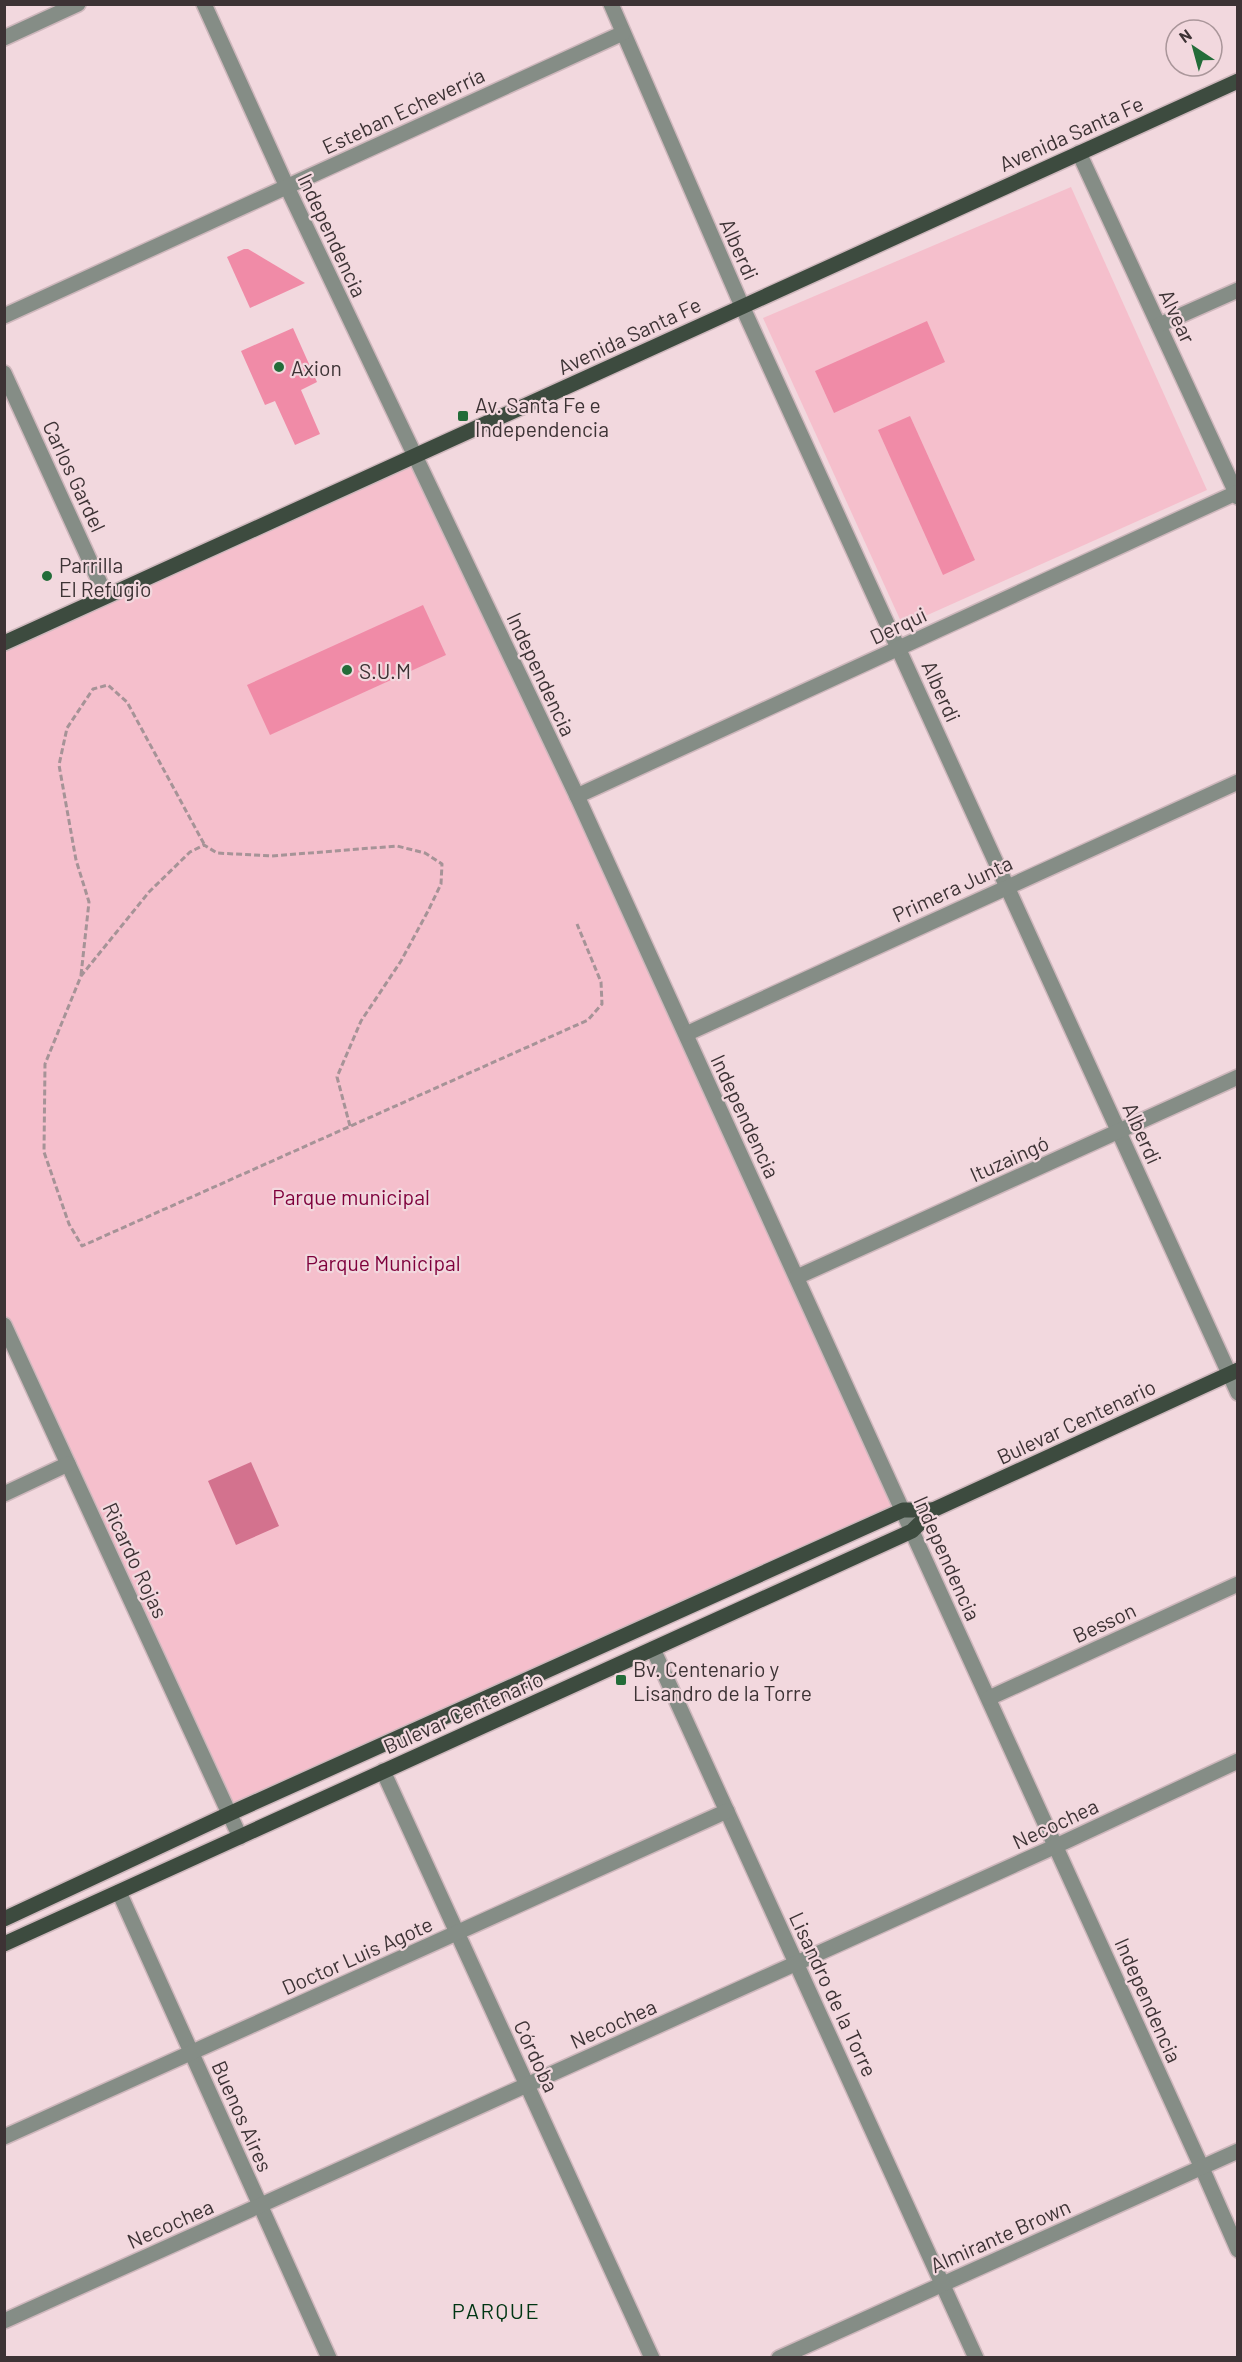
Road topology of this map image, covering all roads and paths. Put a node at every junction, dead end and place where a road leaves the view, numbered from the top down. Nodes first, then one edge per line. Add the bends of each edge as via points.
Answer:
1 (78, 4) edge
2 (204, 4) edge
3 (611, 4) edge
4 (623, 33) junction
5 (4, 38) edge
6 (1238, 81) edge
7 (1079, 153) junction
8 (287, 187) junction
9 (1238, 290) edge
10 (742, 306) junction
11 (4, 316) edge
12 (1159, 325) junction
13 (4, 373) edge
14 (415, 456) junction
15 (1237, 494) edge
16 (106, 596) junction
17 (4, 643) edge
18 (899, 648) junction
19 (1238, 782) edge
20 (577, 796) junction
21 (204, 844) junction
22 (1007, 886) junction
23 (578, 924) dead end
24 (81, 976) junction
25 (686, 1034) junction
26 (1238, 1077) edge
27 (350, 1126) junction
28 (1119, 1131) junction
29 (797, 1276) junction
30 (4, 1325) edge
31 (1233, 1372) edge
32 (1238, 1393) edge
33 (68, 1464) junction
34 (4, 1494) edge
35 (903, 1510) junction
36 (933, 1510) junction
37 (912, 1531) junction
38 (1238, 1584) edge
39 (653, 1649) junction
40 (989, 1698) junction
41 (1238, 1761) edge
42 (384, 1771) junction
43 (727, 1811) junction
44 (231, 1813) junction
45 (240, 1837) junction
46 (1056, 1846) junction
47 (119, 1892) junction
48 (4, 1919) edge
49 (457, 1932) junction
50 (4, 1944) edge
51 (796, 1963) junction
52 (191, 2052) junction
53 (527, 2085) junction
54 (4, 2137) edge
55 (1238, 2151) edge
56 (1202, 2168) junction
57 (260, 2205) junction
58 (1238, 2250) edge
59 (942, 2283) junction
60 (4, 2321) edge
61 (329, 2358) edge
62 (652, 2358) edge
63 (779, 2358) edge
64 (976, 2358) edge

1 - 5 street
2 - 8 street, Independencia
3 - 4 street, Alberdi
4 - 8 street, Esteban Echeverría
4 - 10 street, Alberdi
6 - 7 main road, Avenida Santa Fe
7 - 10 main road, Avenida Santa Fe
7 - 12 street, Alvear
8 - 11 street, Esteban Echeverría
8 - 14 street, Independencia
9 - 12 street
10 - 14 main road, Avenida Santa Fe
10 - 18 street, Alberdi
12 - 15 street, Alvear
13 - 16 street, Carlos Gardel
14 - 16 main road, Avenida Santa Fe
14 - 20 street, Independencia
15 - 18 street, Derqui
16 - 17 main road, Avenida Santa Fe
18 - 20 street, Derqui
18 - 22 street, Alberdi
19 - 22 street, Primera Junta
20 - 25 street, Independencia
21 - 24 path via 190,852 149,892
21 - 24 path via 127,702 108,685 93,689 67,728 59,765 76,860 89,902
21 - 27 path via 217,853 272,856 397,846 425,853 442,864 441,884 433,902 401,961 361,1021 337,1077
22 - 25 street, Primera Junta
22 - 28 street, Alberdi
23 - 27 path via 600,982 602,1004 588,1020
24 - 27 path via 45,1064 44,1152 69,1224 82,1246
25 - 29 street, Independencia
26 - 28 street, Ituzaingó
28 - 29 street, Ituzaingó
28 - 31 street, Alberdi
29 - 35 street, Independencia
30 - 33 street, Ricardo Rojas
31 - 32 street, Alberdi
31 - 36 main road, Bulevar Centenario
33 - 34 street
33 - 44 street, Ricardo Rojas
35 - 36 main road, Bulevar Centenario
35 - 37 street, Independencia
35 - 44 main road, Bulevar Centenario
36 - 37 main road, Bulevar Centenario
37 - 39 main road, Bulevar Centenario
37 - 40 street, Independencia
38 - 40 street, Besson
39 - 42 main road, Bulevar Centenario
39 - 43 street, Lisandro de la Torre
40 - 46 street, Independencia
41 - 46 street, Necochea
42 - 45 main road, Bulevar Centenario
42 - 49 street, Córdoba
43 - 49 street, Doctor Luis Agote
43 - 51 street, Lisandro de la Torre
44 - 45 street, Ricardo Rojas
44 - 48 main road, Bulevar Centenario
45 - 47 main road, Bulevar Centenario
46 - 51 street, Necochea
46 - 56 street, Independencia
47 - 50 main road, Bulevar Centenario
47 - 52 street, Buenos Aires
49 - 52 street, Doctor Luis Agote
49 - 53 street, Córdoba
51 - 53 street, Necochea
51 - 59 street, Lisandro de la Torre
52 - 54 street, Doctor Luis Agote
52 - 57 street, Buenos Aires
53 - 57 street, Necochea
53 - 62 street, Córdoba
55 - 56 street, Almirante Brown
56 - 58 street, Independencia
56 - 59 street, Almirante Brown
57 - 60 street, Necochea
57 - 61 street, Buenos Aires
59 - 63 street, Almirante Brown
59 - 64 street, Lisandro de la Torre

